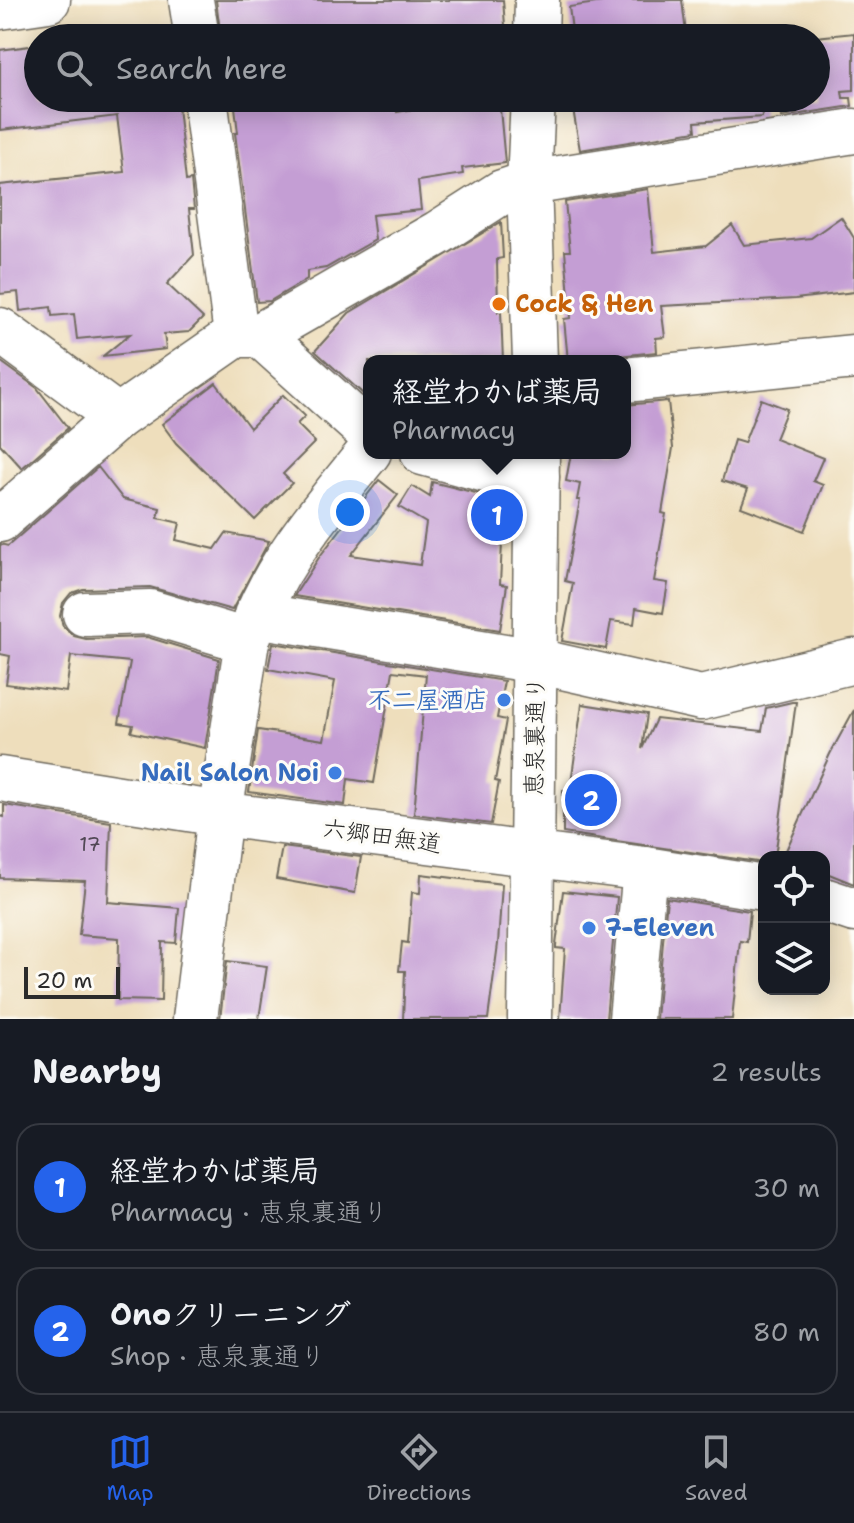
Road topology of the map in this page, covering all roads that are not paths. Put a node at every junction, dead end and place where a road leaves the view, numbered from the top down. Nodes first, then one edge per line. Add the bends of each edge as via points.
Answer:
1 (48, 0) edge
2 (191, 0) edge
3 (537, 0) edge
4 (0, 7) edge
5 (195, 24) edge
6 (536, 24) edge
7 (208, 112) edge
8 (532, 112) edge
9 (854, 131) edge
10 (529, 183) junction
11 (0, 330) edge
12 (248, 335) junction
13 (535, 355) edge
14 (854, 357) edge
15 (631, 379) edge
16 (118, 417) junction
17 (363, 428) edge
18 (363, 459) edge
19 (445, 459) edge
20 (537, 465) edge
21 (0, 520) edge
22 (85, 614) dead end
23 (252, 628) junction
24 (536, 661) junction
25 (854, 661) edge
26 (0, 779) edge
27 (220, 814) junction
28 (533, 856) junction
29 (645, 869) junction
30 (758, 887) edge
31 (830, 902) edge
32 (854, 910) edge
33 (195, 1019) edge
34 (530, 1019) edge
35 (631, 1019) edge

1 - 4 street
2 - 5 street
3 - 6 street
7 - 12 street
8 - 10 street
9 - 10 street
10 - 12 street via 502,192 438,233
10 - 13 street
11 - 16 street
12 - 16 street
12 - 17 street
14 - 15 street
16 - 21 street
18 - 23 street via 288,554
19 - 20 street via 515,478
20 - 24 street, 恵泉裏通り
22 - 23 street via 150,612
23 - 24 street
23 - 27 street
24 - 25 street via 701,698
24 - 28 street, 恵泉裏通り
26 - 27 street, 六郷田無道
27 - 28 street, 六郷田無道
27 - 33 street
28 - 29 street, 六郷田無道
28 - 34 street, 恵泉裏通り
29 - 30 street, 六郷田無道
29 - 35 street
31 - 32 street

